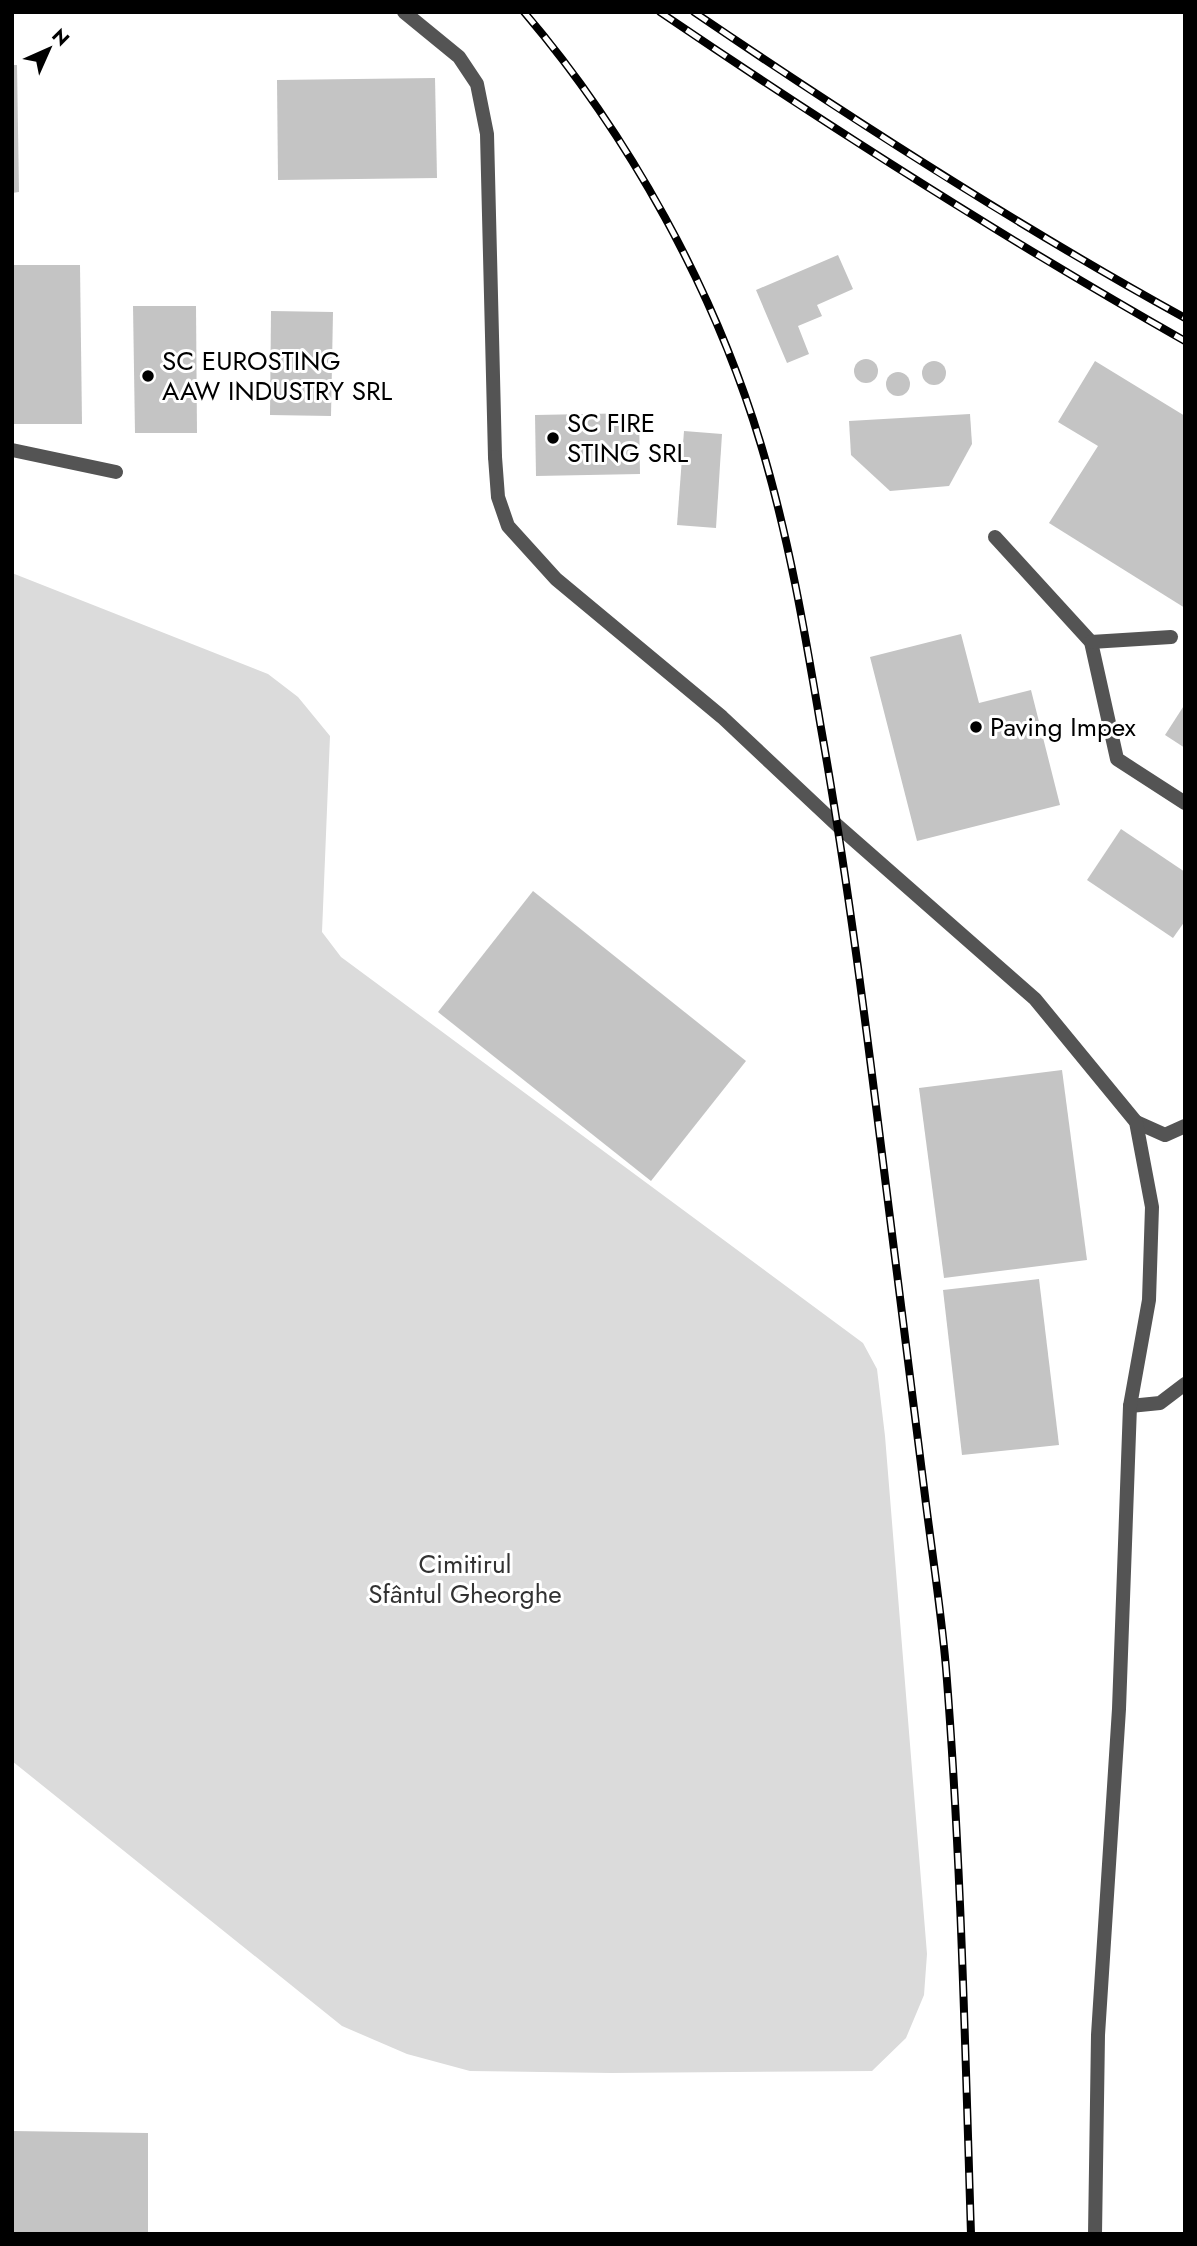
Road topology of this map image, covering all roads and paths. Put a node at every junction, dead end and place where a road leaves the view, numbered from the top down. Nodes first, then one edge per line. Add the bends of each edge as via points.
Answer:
1 (404, 12) edge
2 (12, 450) edge
3 (116, 472) dead end
4 (995, 537) dead end
5 (1171, 637) dead end
6 (1091, 642) junction
7 (1185, 803) edge
8 (1136, 1122) junction
9 (1185, 1126) edge
10 (1185, 1384) edge
11 (1130, 1406) junction
12 (1095, 2234) edge

1 - 8 street via 459,57 477,84 485,121 495,457 508,526 556,579 722,716 838,826 1035,999
2 - 3 street
4 - 6 street
5 - 6 street
6 - 7 street via 1117,759
8 - 9 street via 1165,1135
8 - 11 street via 1152,1207 1149,1300
10 - 11 street via 1160,1403
11 - 12 street via 1119,1710 1098,2035

